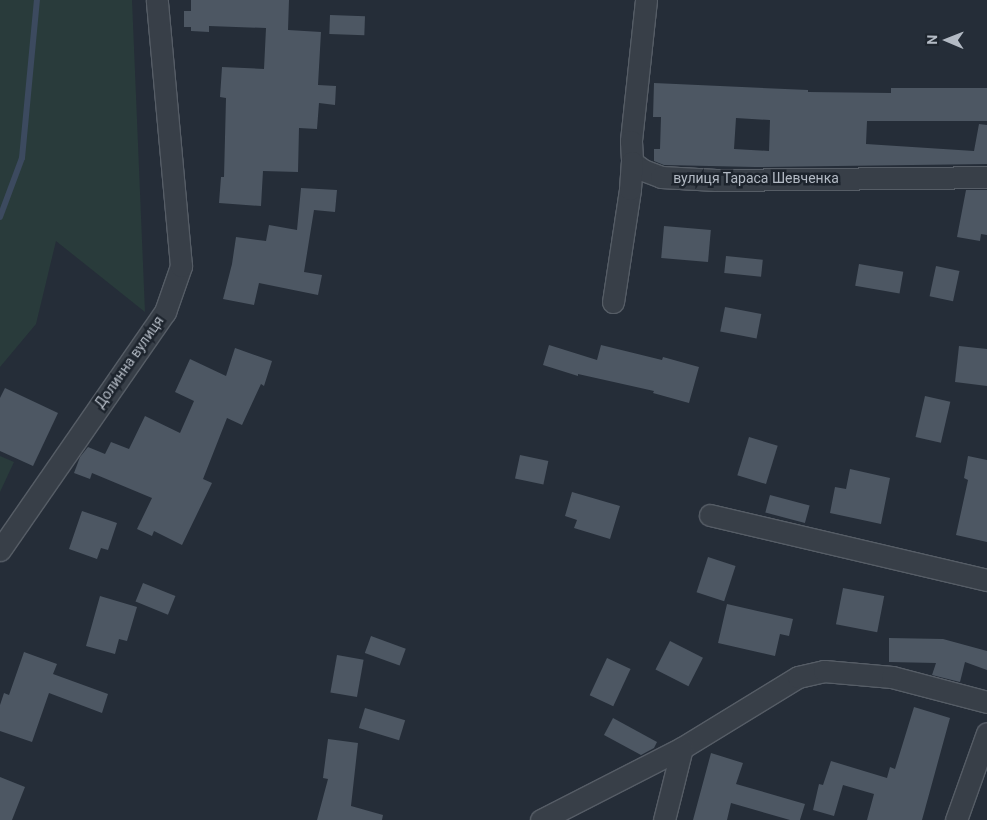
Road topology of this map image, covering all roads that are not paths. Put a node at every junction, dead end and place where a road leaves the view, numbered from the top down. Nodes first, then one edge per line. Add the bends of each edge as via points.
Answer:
1 (157, 0) edge
2 (646, 0) edge
3 (632, 162) junction
4 (987, 177) edge
5 (613, 302) dead end
6 (710, 515) dead end
7 (0, 550) edge
8 (987, 580) edge
9 (987, 702) edge
10 (987, 733) edge
11 (682, 748) junction
12 (541, 820) edge
13 (664, 820) edge
14 (956, 820) edge

1 - 7 street, Долинна вулиця via 181,266 165,312
2 - 3 street via 631,141
3 - 4 street, вулиця Тараса Шевченка via 652,175 679,179
3 - 5 street
6 - 8 street
9 - 11 street via 892,677 824,671 798,677
10 - 14 street
11 - 12 street
11 - 13 street

